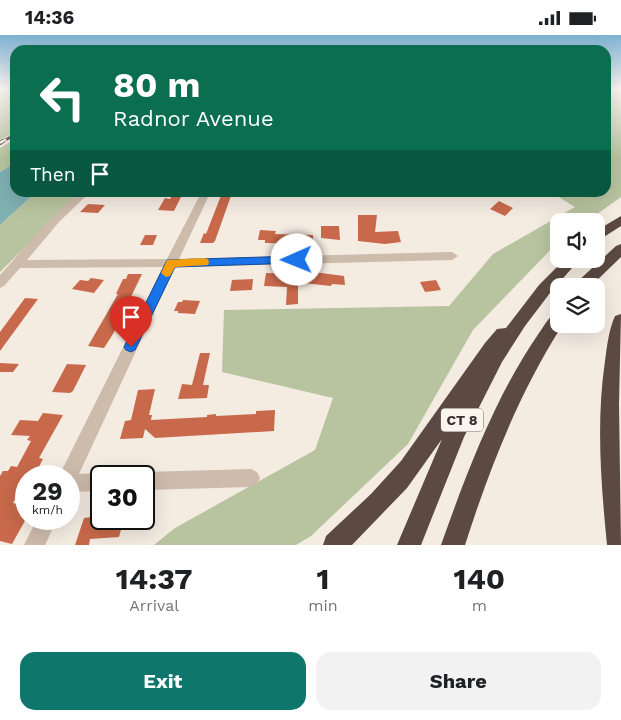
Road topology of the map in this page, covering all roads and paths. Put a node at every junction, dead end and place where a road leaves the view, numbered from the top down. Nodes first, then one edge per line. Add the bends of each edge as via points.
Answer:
1 (80, 197) edge
2 (203, 197) edge
3 (621, 221) edge
4 (605, 233) edge
5 (621, 249) edge
6 (452, 256) dead end
7 (171, 263) junction
8 (16, 264) junction
9 (565, 268) edge
10 (590, 278) edge
11 (0, 283) edge
12 (533, 303) junction
13 (621, 321) edge
14 (550, 330) edge
15 (73, 465) edge
16 (251, 478) dead end
17 (155, 481) edge
18 (616, 500) junction
19 (42, 530) edge
20 (621, 532) edge
21 (34, 545) edge
22 (335, 545) edge
23 (409, 545) edge
24 (453, 545) edge
25 (619, 545) edge

1 - 8 street
2 - 7 street
3 - 4 highway
5 - 10 highway
6 - 7 street
7 - 8 street
7 - 15 street
8 - 11 street
9 - 12 highway, CT 8
12 - 22 highway via 489,349 401,479
12 - 23 highway, CT 8 via 473,398 450,444
13 - 18 highway via 613,368 610,432
14 - 24 highway, CT 8 via 503,417
16 - 17 street
18 - 20 highway
18 - 25 highway
19 - 21 street

